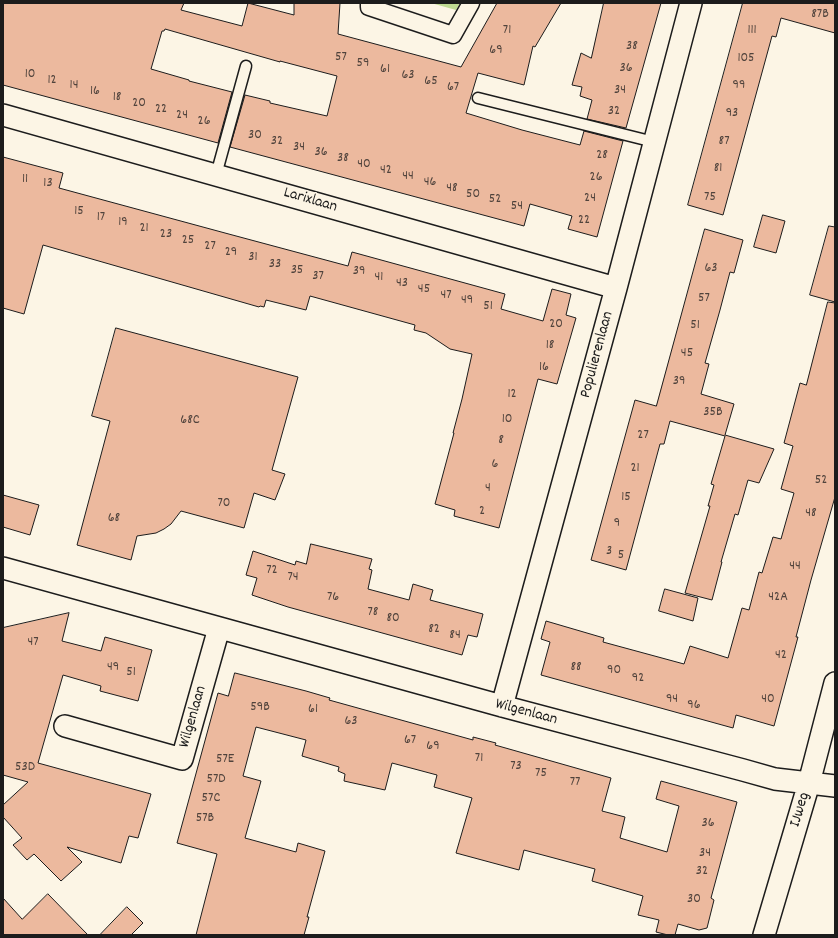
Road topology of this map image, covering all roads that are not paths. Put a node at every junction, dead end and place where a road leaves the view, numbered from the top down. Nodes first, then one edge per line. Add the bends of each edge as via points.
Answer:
1 (369, 3) edge
2 (471, 3) edge
3 (691, 3) edge
4 (246, 66) dead end
5 (478, 98) dead end
6 (3, 115) edge
7 (654, 142) junction
8 (216, 175) junction
9 (616, 288) junction
10 (3, 568) edge
11 (219, 628) junction
12 (835, 683) edge
13 (502, 706) junction
14 (65, 726) dead end
15 (809, 784) junction
16 (835, 786) edge
17 (764, 935) edge

1 - 2 street via 369,7 453,35
3 - 7 street, Populierenlaan
4 - 8 lane
5 - 7 lane
6 - 8 street, Larixlaan
7 - 9 street, Populierenlaan
8 - 9 street, Larixlaan
9 - 13 street, Populierenlaan
10 - 11 street, Wilgenlaan
11 - 13 street, Wilgenlaan
11 - 14 street, Wilgenlaan via 182,759
12 - 15 street, IJweg
13 - 15 street, Wilgenlaan via 775,779
15 - 16 street, Wilgenlaan
15 - 17 street, IJweg

